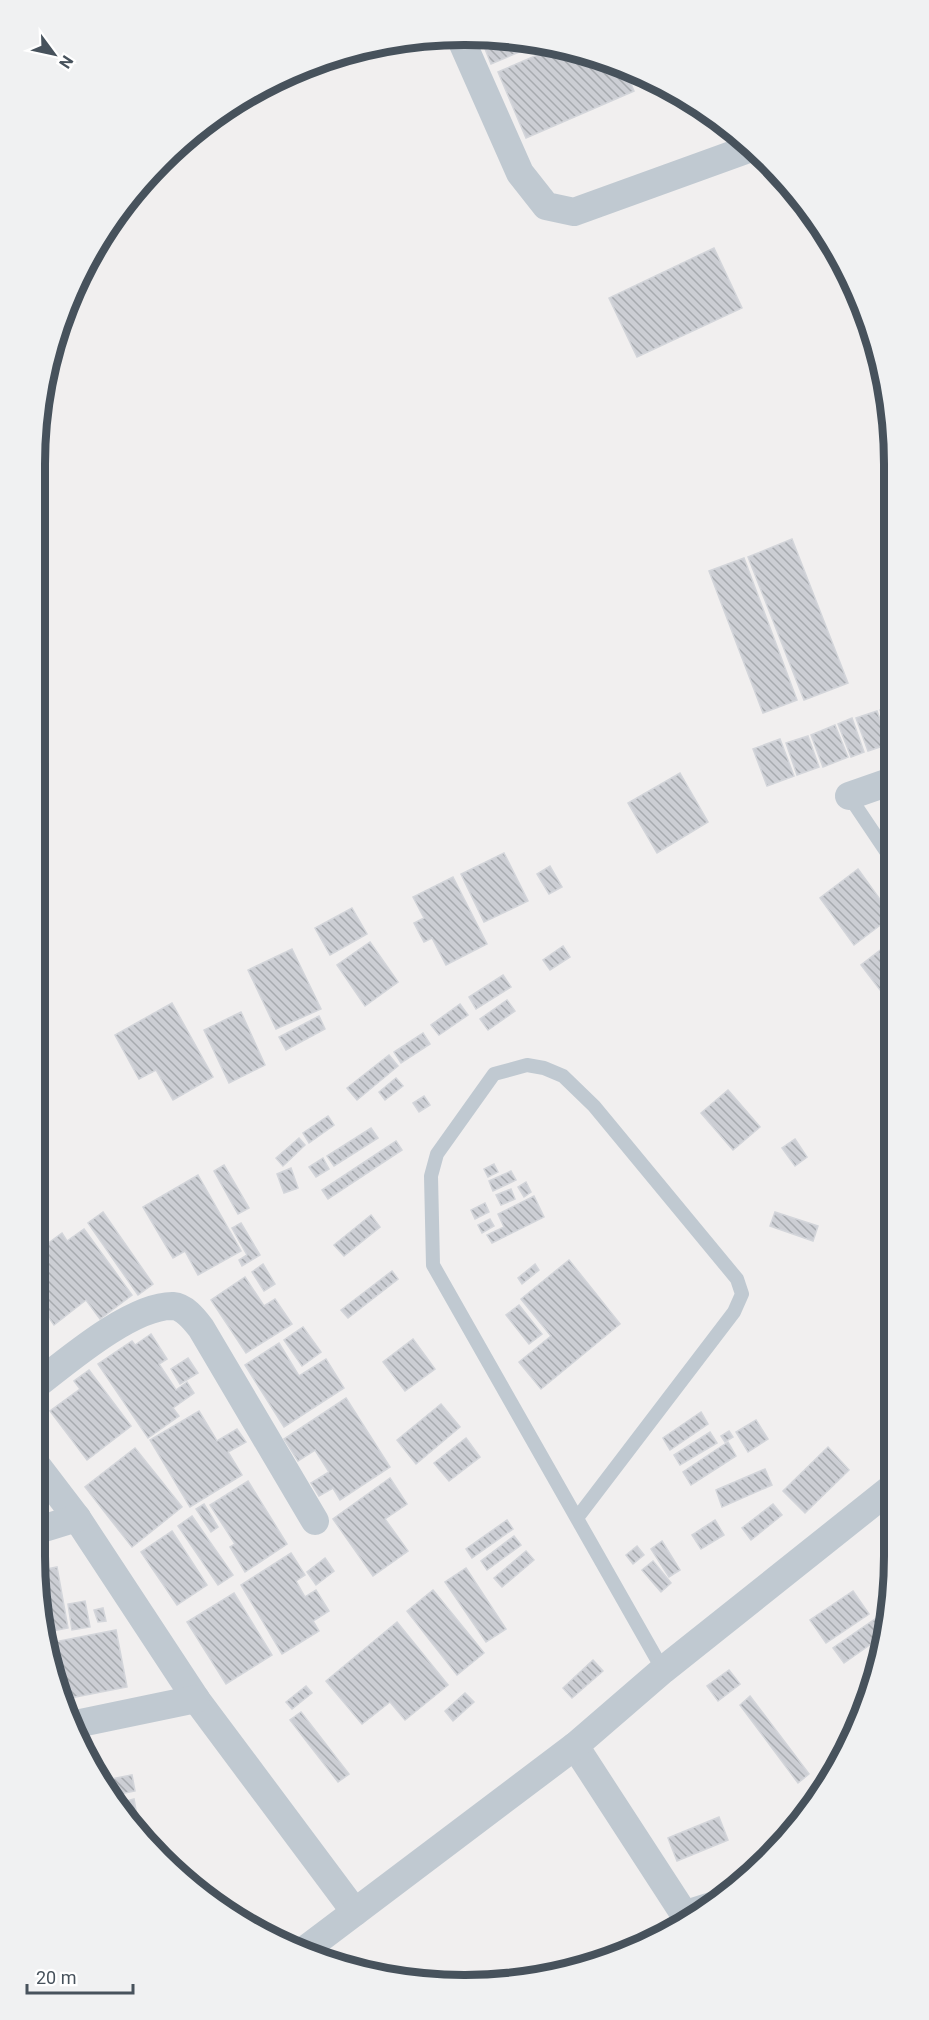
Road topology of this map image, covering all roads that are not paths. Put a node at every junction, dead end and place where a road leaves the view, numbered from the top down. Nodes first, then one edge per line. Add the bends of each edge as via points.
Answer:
1 (463, 45) edge
2 (743, 151) edge
3 (884, 784) edge
4 (849, 796) joint
5 (884, 848) edge
6 (45, 1378) edge
7 (45, 1477) edge
8 (884, 1494) edge
9 (77, 1518) junction
10 (577, 1518) junction
11 (315, 1521) dead end
12 (45, 1528) edge
13 (663, 1670) junction
14 (196, 1699) junction
15 (80, 1723) edge
16 (575, 1746) junction
17 (355, 1912) junction
18 (684, 1913) edge
19 (311, 1946) edge

1 - 2 street via 520,173 546,206 574,212
3 - 4 street
4 - 5 lane
6 - 11 street via 106,1331 157,1309 175,1306 190,1314 201,1328
7 - 9 street
8 - 13 street
9 - 12 street
9 - 14 street
10 - 10 lane via 433,1265 431,1176 437,1154 495,1074 527,1065 563,1076 594,1106 737,1279 742,1294 734,1312
10 - 13 lane
13 - 16 street
14 - 15 street
14 - 17 street
16 - 17 street
16 - 18 street
17 - 19 street

